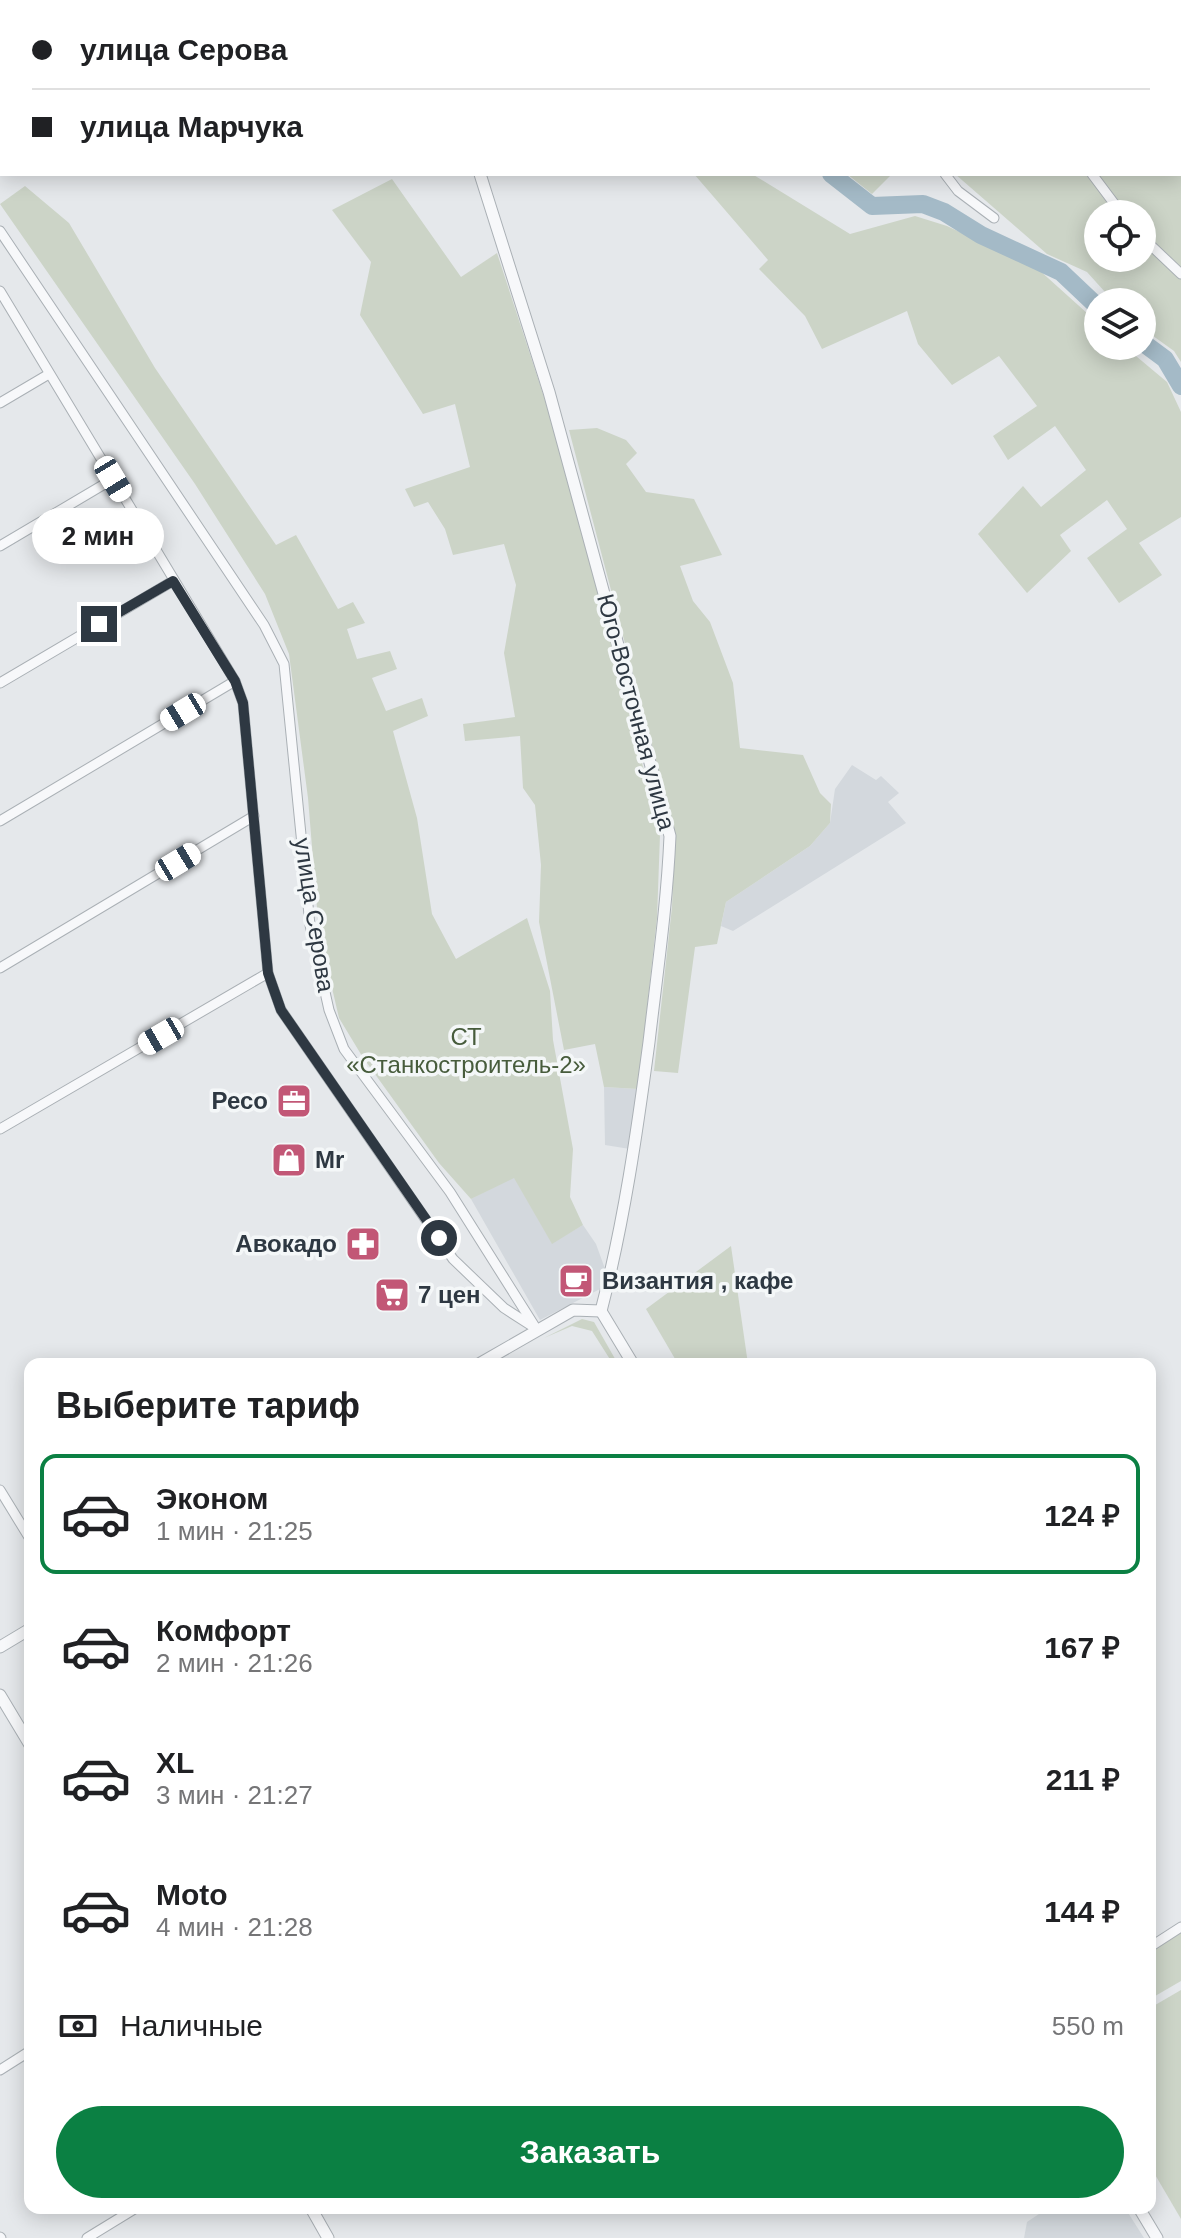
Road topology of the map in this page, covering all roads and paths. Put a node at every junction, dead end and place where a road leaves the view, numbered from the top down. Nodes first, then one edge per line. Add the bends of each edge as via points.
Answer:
1 (481, 176) edge
2 (947, 176) edge
3 (1094, 176) edge
4 (1112, 200) edge
5 (994, 218) dead end
6 (0, 231) edge
7 (1156, 250) edge
8 (1181, 274) edge
9 (0, 291) edge
10 (49, 374) junction
11 (0, 403) edge
12 (113, 479) junction
13 (0, 546) edge
14 (173, 581) junction
15 (235, 681) junction
16 (0, 683) edge
17 (254, 816) junction
18 (0, 821) edge
19 (0, 968) edge
20 (268, 973) junction
21 (0, 1129) edge
22 (601, 1311) junction
23 (537, 1330) junction
24 (489, 1358) edge
25 (629, 1358) edge
26 (0, 1490) edge
27 (24, 1529) edge
28 (24, 1633) edge
29 (0, 1647) edge
30 (0, 1695) edge
31 (24, 1735) edge
32 (1181, 1927) edge
33 (1156, 1943) edge
34 (24, 2055) edge
35 (0, 2070) edge
36 (126, 2214) edge
37 (314, 2214) edge
38 (1143, 2214) edge
39 (87, 2238) edge
40 (328, 2238) edge
41 (1157, 2238) edge

1 - 22 street, Юго-Восточная улица via 549,392 670,836 639,1119 622,1226
2 - 5 street
3 - 4 street
6 - 23 street, улица Серова via 264,625 284,664 310,925 329,1010 344,1049 450,1192
7 - 8 street
9 - 10 street, улица Серова
10 - 11 street
10 - 12 street, улица Серова
12 - 13 street
12 - 14 street, улица Серова
14 - 15 street, улица Серова
14 - 16 street
15 - 17 street, улица Серова via 243,703
15 - 18 street
17 - 19 street
17 - 20 street, улица Серова
20 - 21 street
20 - 23 street, улица Серова via 281,1010 453,1259 504,1308
22 - 23 street via 573,1310
22 - 25 street
23 - 24 street
26 - 27 street
28 - 29 street
30 - 31 street
32 - 33 street
34 - 35 street
36 - 39 street
37 - 40 street
38 - 41 street

